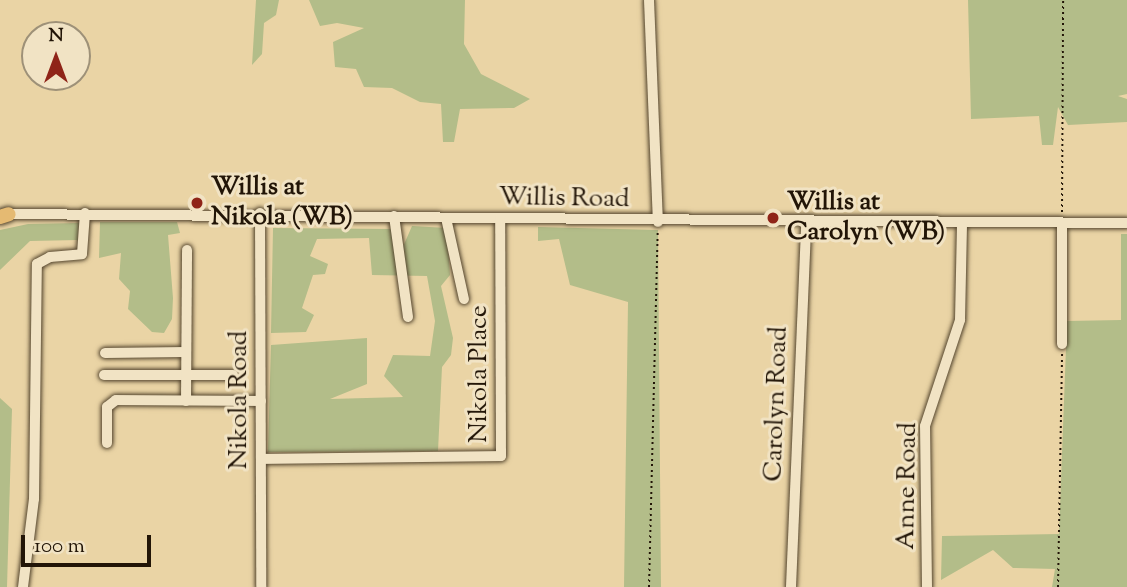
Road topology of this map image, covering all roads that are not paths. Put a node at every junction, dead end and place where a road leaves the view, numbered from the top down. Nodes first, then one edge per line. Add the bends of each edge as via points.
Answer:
1 (649, 0) edge
2 (85, 213) junction
3 (260, 213) junction
4 (2, 214) edge
5 (394, 216) junction
6 (446, 218) junction
7 (500, 219) junction
8 (658, 222) junction
9 (806, 223) junction
10 (962, 223) junction
11 (1062, 223) junction
12 (1127, 223) edge
13 (187, 250) dead end
14 (464, 299) dead end
15 (408, 317) dead end
16 (1062, 344) road end
17 (186, 352) junction
18 (105, 353) dead end
19 (186, 374) junction
20 (104, 375) dead end
21 (233, 375) dead end
22 (186, 401) junction
23 (261, 401) junction
24 (107, 443) dead end
25 (261, 459) junction
26 (23, 587) edge
27 (261, 587) edge
28 (791, 587) edge
29 (927, 587) edge

1 - 8 street
2 - 3 street, Willis Road
2 - 4 street, Willis Road
2 - 26 street via 82,254 50,257 37,264 33,499
3 - 5 street, Willis Road
3 - 23 street, Nikola Road
5 - 6 street, Willis Road
5 - 15 street
6 - 7 street, Willis Road
6 - 14 street
7 - 8 street, Willis Road
7 - 25 street, Nikola Place via 501,456
8 - 9 street, Willis Road
9 - 10 street, Willis Road
9 - 28 street, Carolyn Road
10 - 11 street, Willis Road
10 - 29 street, Anne Road via 960,320 925,426
11 - 12 street, Willis Road
11 - 16 street
13 - 17 street
17 - 18 street
17 - 19 street
19 - 20 street
19 - 21 street
19 - 22 street
22 - 23 street
22 - 24 street via 110,402
23 - 25 street, Nikola Road
25 - 27 street, Nikola Road

